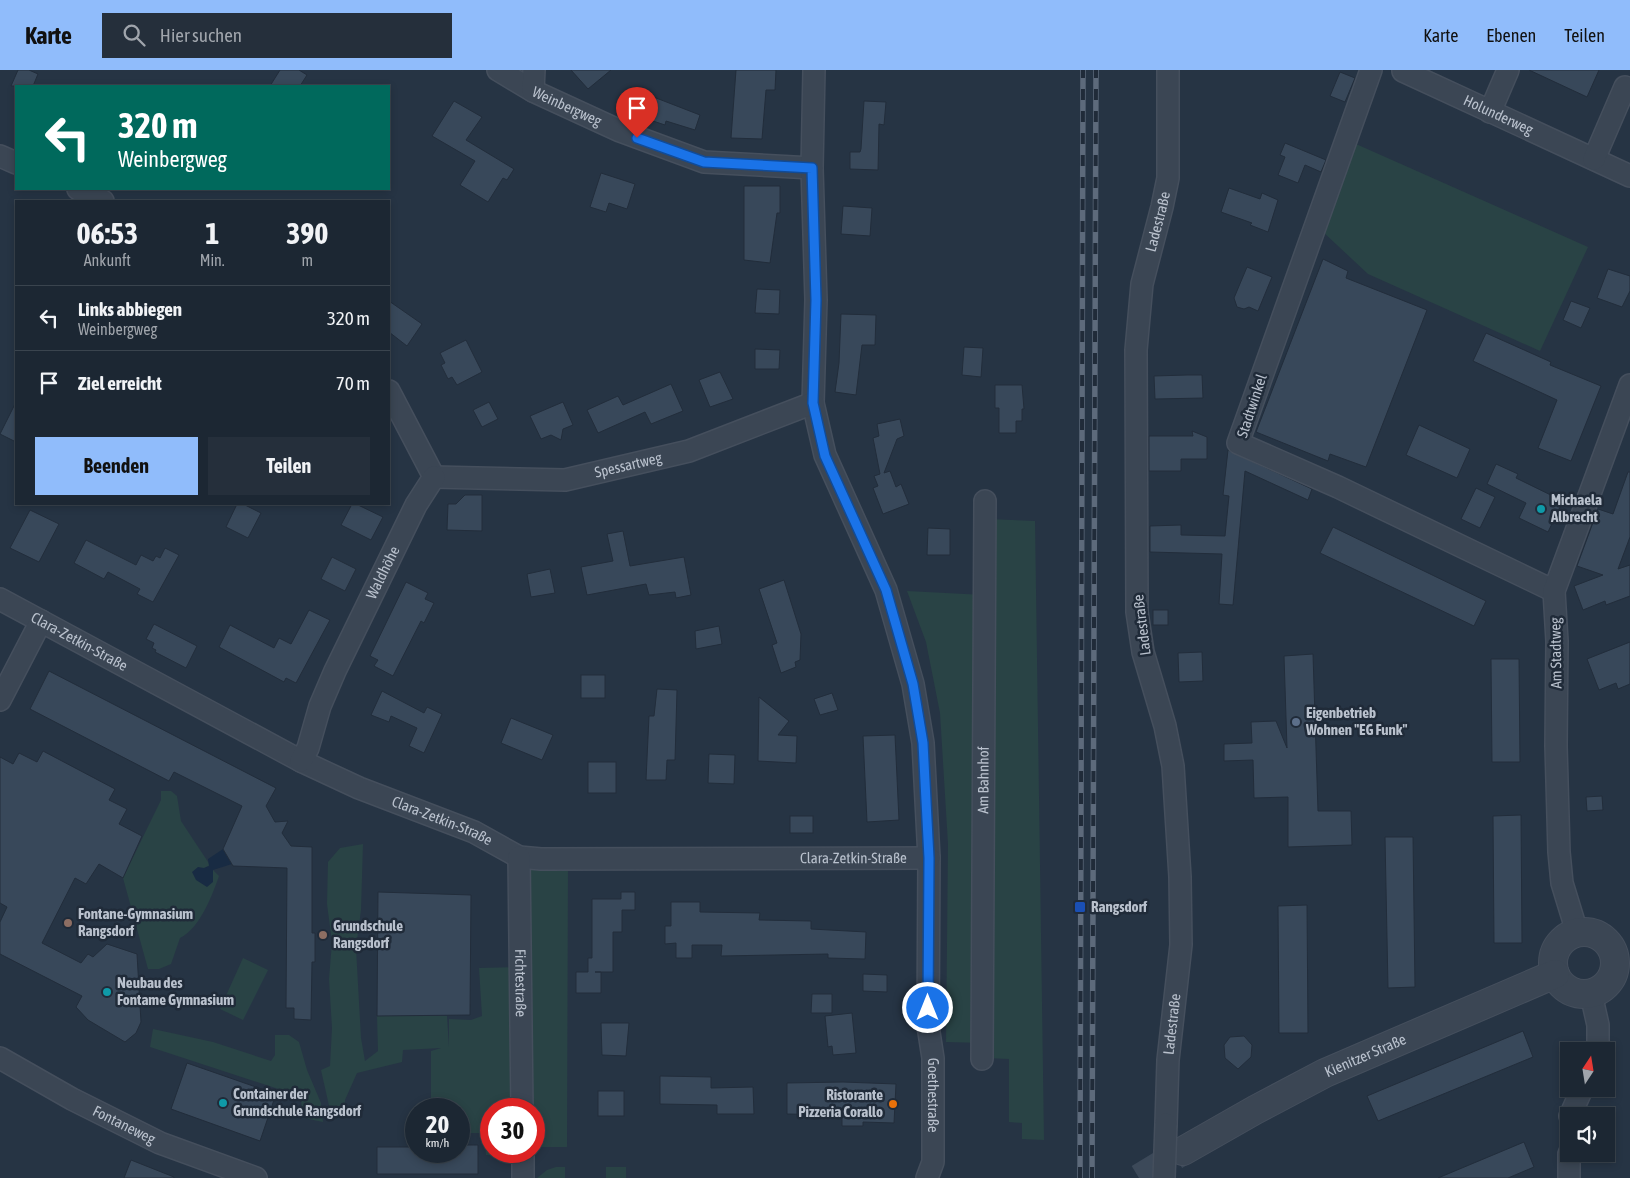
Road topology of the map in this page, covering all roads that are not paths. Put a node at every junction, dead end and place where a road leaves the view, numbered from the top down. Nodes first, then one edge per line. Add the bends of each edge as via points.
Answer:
1 (498, 70) edge
2 (534, 70) edge
3 (814, 70) edge
4 (1168, 70) edge
5 (1371, 70) edge
6 (1508, 70) edge
7 (1403, 71) dead end
8 (1625, 87) dead end
9 (532, 91) junction
10 (1490, 112) junction
11 (0, 156) edge
12 (1594, 160) junction
13 (15, 163) edge
14 (812, 168) junction
15 (1630, 176) edge
16 (80, 190) edge
17 (101, 200) edge
18 (1630, 385) edge
19 (390, 393) edge
20 (813, 403) junction
21 (434, 477) junction
22 (985, 501) dead end
23 (1554, 591) junction
24 (0, 599) edge
25 (41, 621) junction
26 (0, 700) edge
27 (301, 761) junction
28 (519, 857) junction
29 (929, 858) junction
30 (1577, 932) junction
31 (1621, 946) edge
32 (1555, 974) junction
33 (1590, 994) junction
34 (1598, 1042) edge
35 (0, 1058) edge
36 (982, 1059) dead end
37 (522, 1098) edge
38 (1183, 1151) tunnel mouth
39 (1569, 1162) edge
40 (523, 1163) edge
41 (256, 1178) edge
42 (523, 1178) edge
43 (927, 1178) edge
44 (1164, 1178) edge
45 (1569, 1178) edge

1 - 9 street, Weinbergweg
2 - 9 street
3 - 14 street, Goethestraße
4 - 44 street, Ladestraße, bridge via 1168,178 1142,284 1136,350 1137,612 1143,652 1165,726 1172,766 1180,877 1181,945 1168,1060
5 - 23 street, Stadtwinkel via 1238,442 1338,486
6 - 10 street
7 - 10 street, Holunderweg
8 - 12 street
9 - 14 street, Weinbergweg via 620,131 704,162
10 - 12 street, Holunderweg
11 - 13 street
12 - 15 street, Holunderweg
14 - 20 street, Goethestraße via 816,300
16 - 17 street
18 - 23 street, Am Stadtweg
19 - 21 street
20 - 21 street, Spessartweg via 689,451 565,480
20 - 29 street, Goethestraße via 825,456 886,590 913,684 923,743
21 - 27 street, Waldhöhe via 416,505 335,670
22 - 36 street, Am Bahnhof
23 - 30 street, Am Stadtweg via 1558,641 1559,852 1562,883
24 - 25 street, Clara-Zetkin-Straße
25 - 26 street
25 - 27 street, Clara-Zetkin-Straße
27 - 28 street, Clara-Zetkin-Straße via 360,788 474,832
28 - 29 street, Clara-Zetkin-Straße
28 - 37 street, Fichtestraße
29 - 43 street, Goethestraße via 928,1026 933,1058 933,1162
30 - 31 street via 1598,934
30 - 32 street via 1563,940 1555,952
31 - 33 street via 1611,981
32 - 33 street via 1566,988
32 - 38 street, Kienitzer Straße via 1326,1073
33 - 34 street via 1598,1025
35 - 41 street, Fontaneweg via 160,1143
39 - 45 street
40 - 42 street

